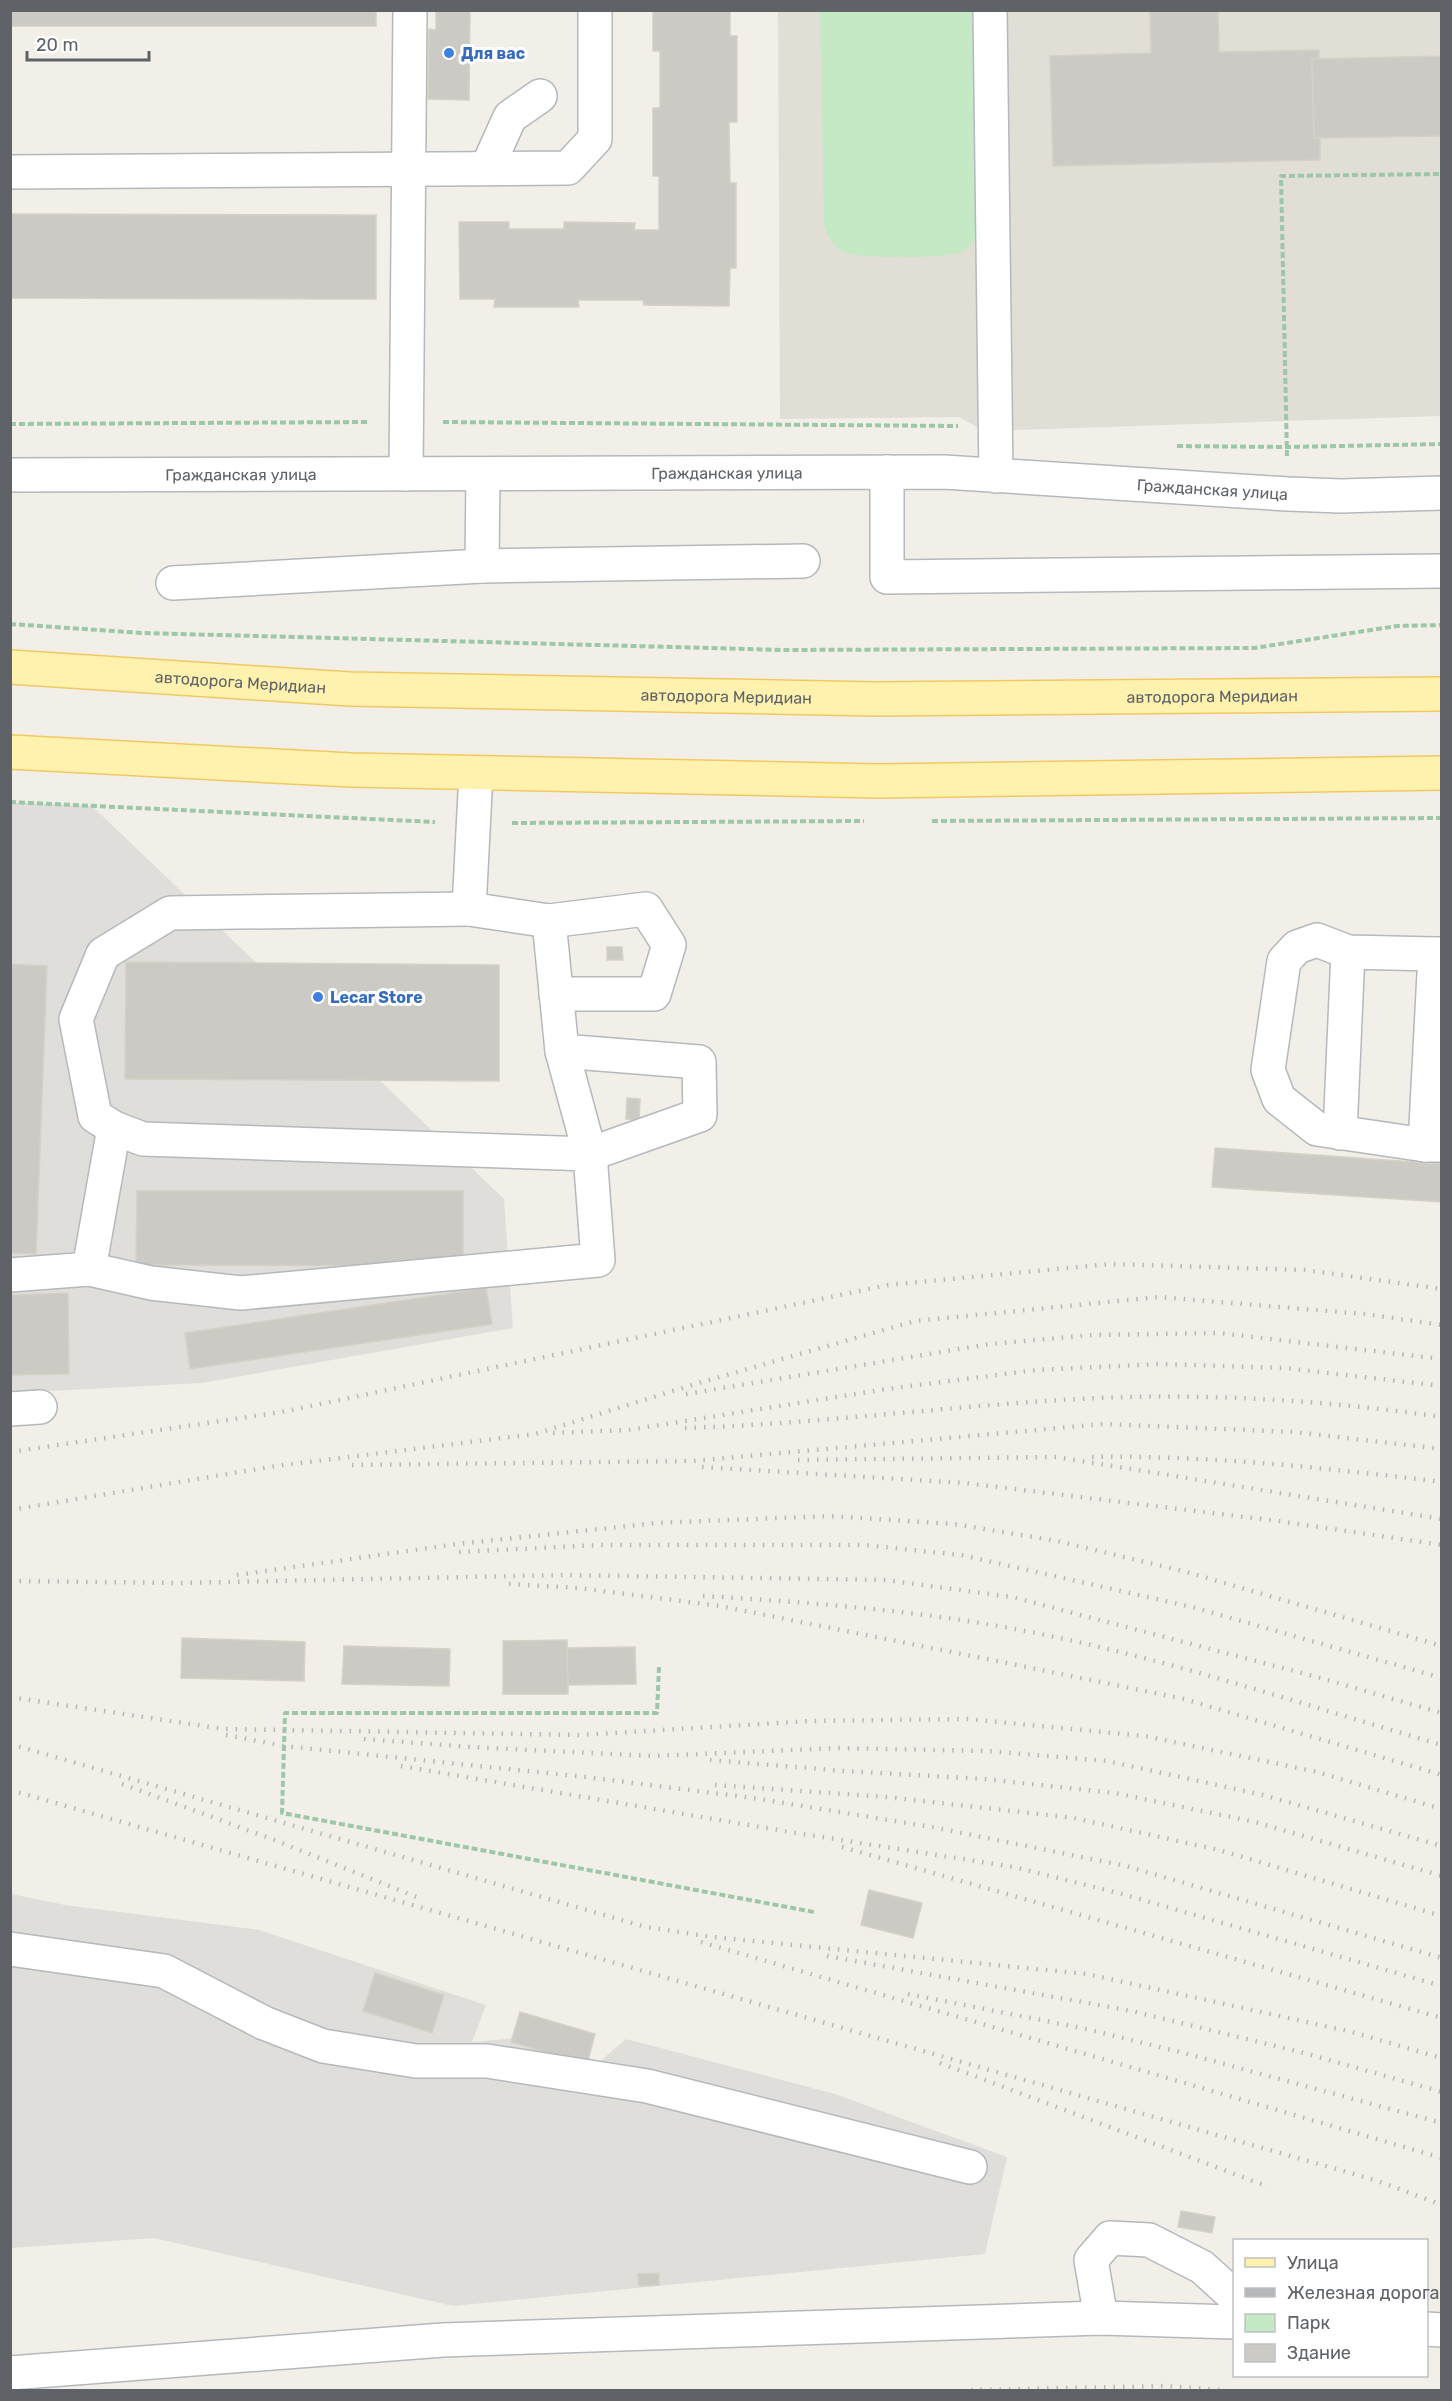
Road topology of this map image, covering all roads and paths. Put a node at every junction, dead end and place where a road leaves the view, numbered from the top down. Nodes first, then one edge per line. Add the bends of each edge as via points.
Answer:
1 (410, 10) edge
2 (595, 10) edge
3 (990, 10) edge
4 (540, 96) dead end
5 (407, 168) junction
6 (487, 168) junction
7 (10, 172) edge
8 (1442, 174) edge
9 (406, 421) junction
10 (10, 424) edge
11 (1442, 444) edge
12 (1171, 446) dead end
13 (1287, 447) junction
14 (996, 460) junction
15 (887, 472) junction
16 (406, 474) junction
17 (483, 474) junction
18 (10, 475) edge
19 (1442, 493) edge
20 (1288, 494) junction
21 (803, 561) dead end
22 (482, 566) junction
23 (1442, 572) edge
24 (173, 583) dead end
25 (10, 624) edge
26 (1442, 626) edge
27 (10, 667) edge
28 (1442, 693) edge
29 (10, 752) edge
30 (476, 773) junction
31 (1442, 773) edge
32 (469, 909) junction
33 (549, 921) junction
34 (1348, 952) junction
35 (1438, 954) edge
36 (556, 994) junction
37 (562, 1051) junction
38 (114, 1128) junction
39 (1341, 1133) junction
40 (1433, 1145) edge
41 (590, 1154) junction
42 (89, 1269) junction
43 (10, 1275) edge
44 (659, 1667) dead end
45 (814, 1912) dead end
46 (10, 1949) edge
47 (970, 2167) dead end
48 (1233, 2295) edge
49 (1101, 2318) junction
50 (1233, 2322) edge
51 (10, 2373) edge

1 - 5 street
2 - 6 street via 596,139 568,168
3 - 14 street
4 - 6 street via 510,117
5 - 6 street
5 - 7 street
5 - 9 street
8 - 13 path via 1281,176
9 - 10 path
9 - 14 path via 959,426
9 - 16 street
11 - 13 path
12 - 13 path
13 - 20 path
14 - 15 street, Гражданская улица via 944,472
14 - 20 street, Гражданская улица
15 - 17 street, Гражданская улица
15 - 23 street via 887,577
16 - 17 street, Гражданская улица
16 - 18 street, Гражданская улица
17 - 22 street
19 - 20 street, Гражданская улица
21 - 22 street
22 - 24 street
25 - 26 path via 143,633 785,650 1254,648 1397,626
27 - 28 main road, автодорога Меридиан via 350,689 864,699
29 - 30 main road
30 - 31 main road via 878,781
30 - 32 street
32 - 33 street
32 - 38 street via 170,914 103,954 76,1019 94,1116
33 - 36 street
33 - 36 street via 646,909 669,945 654,994
34 - 35 street
34 - 39 street
34 - 39 street via 1317,940 1297,946 1284,961 1268,1070 1278,1099 1317,1130
35 - 40 street
36 - 37 street
37 - 41 street
37 - 41 street via 699,1062 700,1115
38 - 41 street via 143,1139
38 - 42 street
39 - 40 street
41 - 42 street via 598,1260 241,1293 151,1283
42 - 43 street
44 - 45 path via 657,1713 285,1713 282,1813
46 - 47 street via 164,1971 264,2023 323,2046 416,2061 487,2061 647,2086
48 - 49 street via 1202,2267 1149,2240 1110,2238 1091,2260
49 - 50 street
49 - 51 street via 443,2340

